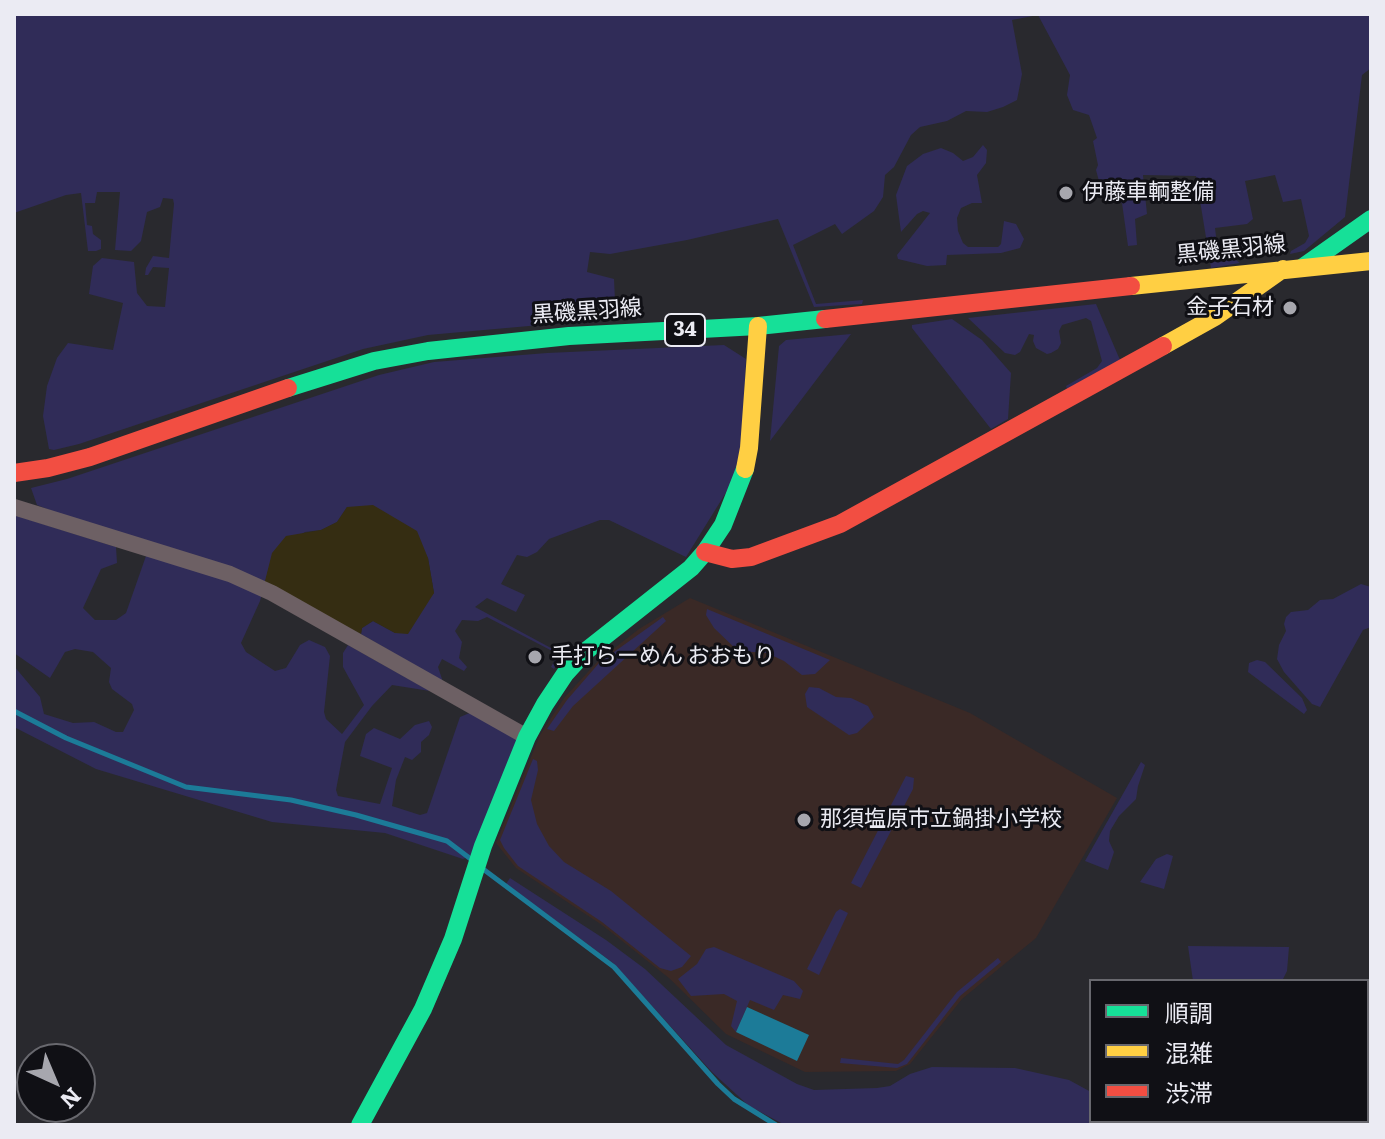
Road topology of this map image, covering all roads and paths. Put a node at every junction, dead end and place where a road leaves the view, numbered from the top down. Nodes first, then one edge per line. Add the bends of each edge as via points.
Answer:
1 (1371, 219) edge
2 (1371, 261) edge
3 (1303, 267) junction
4 (1283, 269) junction
5 (758, 326) junction
6 (14, 473) edge
7 (14, 507) edge
8 (705, 552) junction
9 (527, 737) junction
10 (360, 1125) edge

1 - 3 street
2 - 3 street, 黒磯黒羽線 / 34
3 - 4 street, 黒磯黒羽線 / 34
4 - 5 street, 黒磯黒羽線 / 34
4 - 8 street via 1215,317 840,524 751,557 732,559
5 - 6 street, 黒磯黒羽線 / 34 via 569,336 414,353 321,376 90,457
5 - 8 street via 743,478
7 - 9 street via 230,574
8 - 9 street via 586,651 565,674
9 - 10 street via 423,1009

